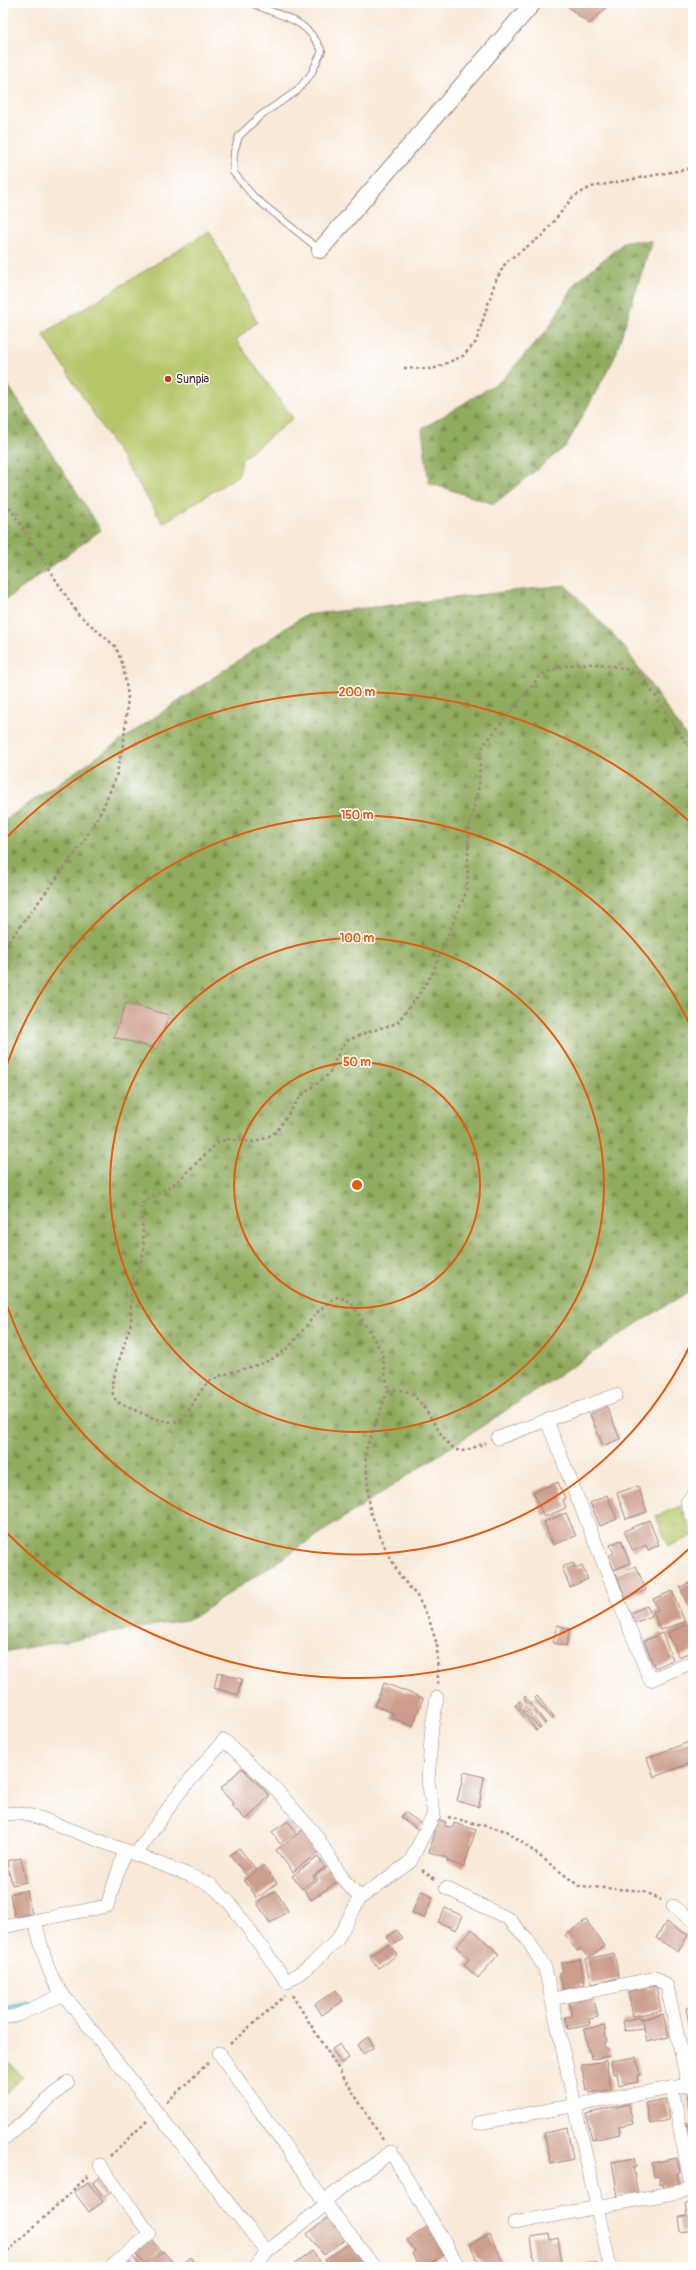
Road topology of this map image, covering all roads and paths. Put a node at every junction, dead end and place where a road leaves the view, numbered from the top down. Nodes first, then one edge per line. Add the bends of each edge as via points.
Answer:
1 (251, 3) edge
2 (533, 3) edge
3 (693, 168) edge
4 (320, 250) joint
5 (404, 368) dead end
6 (3, 497) edge
7 (693, 749) edge
8 (3, 949) edge
9 (388, 1390) junction
10 (616, 1395) dead end
11 (547, 1421) junction
12 (498, 1438) joint
13 (693, 1495) edge
14 (693, 1517) edge
15 (693, 1662) edge
16 (437, 1698) joint
17 (3, 1814) edge
18 (434, 1814) junction
19 (131, 1852) junction
20 (410, 1862) junction
21 (446, 1888) joint
22 (360, 1898) junction
23 (673, 1906) joint
24 (35, 1921) junction
25 (693, 1921) edge
26 (3, 1927) edge
27 (287, 1982) junction
28 (62, 1995) junction
29 (552, 1999) junction
30 (3, 2018) edge
31 (219, 2054) dead end
32 (68, 2082) dead end
33 (691, 2084) edge
34 (672, 2088) junction
35 (576, 2106) junction
36 (478, 2124) dead end
37 (3, 2140) edge
38 (391, 2152) junction
39 (100, 2165) dead end
40 (692, 2189) edge
41 (326, 2202) junction
42 (597, 2207) junction
43 (514, 2222) dead end
44 (263, 2262) edge
45 (111, 2267) edge
46 (374, 2267) edge
47 (459, 2267) edge
48 (610, 2267) edge

1 - 4 lane via 294,19 314,35 322,51 312,74 297,92 261,115 239,136 234,152 233,172 254,198
2 - 4 street
3 - 5 path via 591,187 573,197 543,235 506,262 495,282 476,342 463,356 433,370
6 - 8 path via 77,613 116,647 123,666 128,696 124,739 116,777 103,808 80,847
7 - 9 path via 684,740 642,676 632,671 602,665 577,664 550,669 539,676 483,746 480,755 480,786 469,827 467,890 431,976 417,997 397,1023 347,1041 329,1074 301,1096 276,1132 254,1142 226,1139 216,1144 177,1182 141,1204 144,1249 131,1283 131,1323 112,1383 113,1396 117,1402 166,1422 176,1421 187,1412 210,1381 260,1365 279,1354 293,1343 327,1301 337,1297 347,1300 353,1306 382,1352
9 - 12 path via 405,1390 413,1395 422,1403 445,1439 454,1448 462,1451
9 - 16 path via 365,1452 370,1511 400,1576 417,1596 429,1619 437,1645
10 - 11 street
11 - 12 street
11 - 15 street via 650,1680
13 - 14 street via 687,1502
16 - 18 street via 428,1781
17 - 19 street via 19,1813 40,1818
18 - 20 street
18 - 23 path via 507,1831 579,1886 644,1891
19 - 22 street via 224,1740 276,1789 315,1834 343,1879
19 - 24 street via 107,1906
19 - 27 street via 210,1886 229,1902
20 - 21 path
20 - 22 street
21 - 29 street via 509,1919 527,1939 545,1968
22 - 27 street via 337,1940 312,1964
23 - 25 street
24 - 26 street
24 - 28 street via 48,1972
27 - 38 path via 290,1992
28 - 30 street via 18,2015
28 - 44 street via 77,2010
29 - 33 street via 656,1978 667,1986
29 - 35 street
31 - 41 street
32 - 37 street
33 - 34 street
34 - 35 street
34 - 40 street
35 - 36 street
35 - 42 street
38 - 41 street
38 - 47 street
39 - 45 street via 150,2234
40 - 42 street
41 - 44 street
41 - 46 street
42 - 43 street
42 - 48 street

